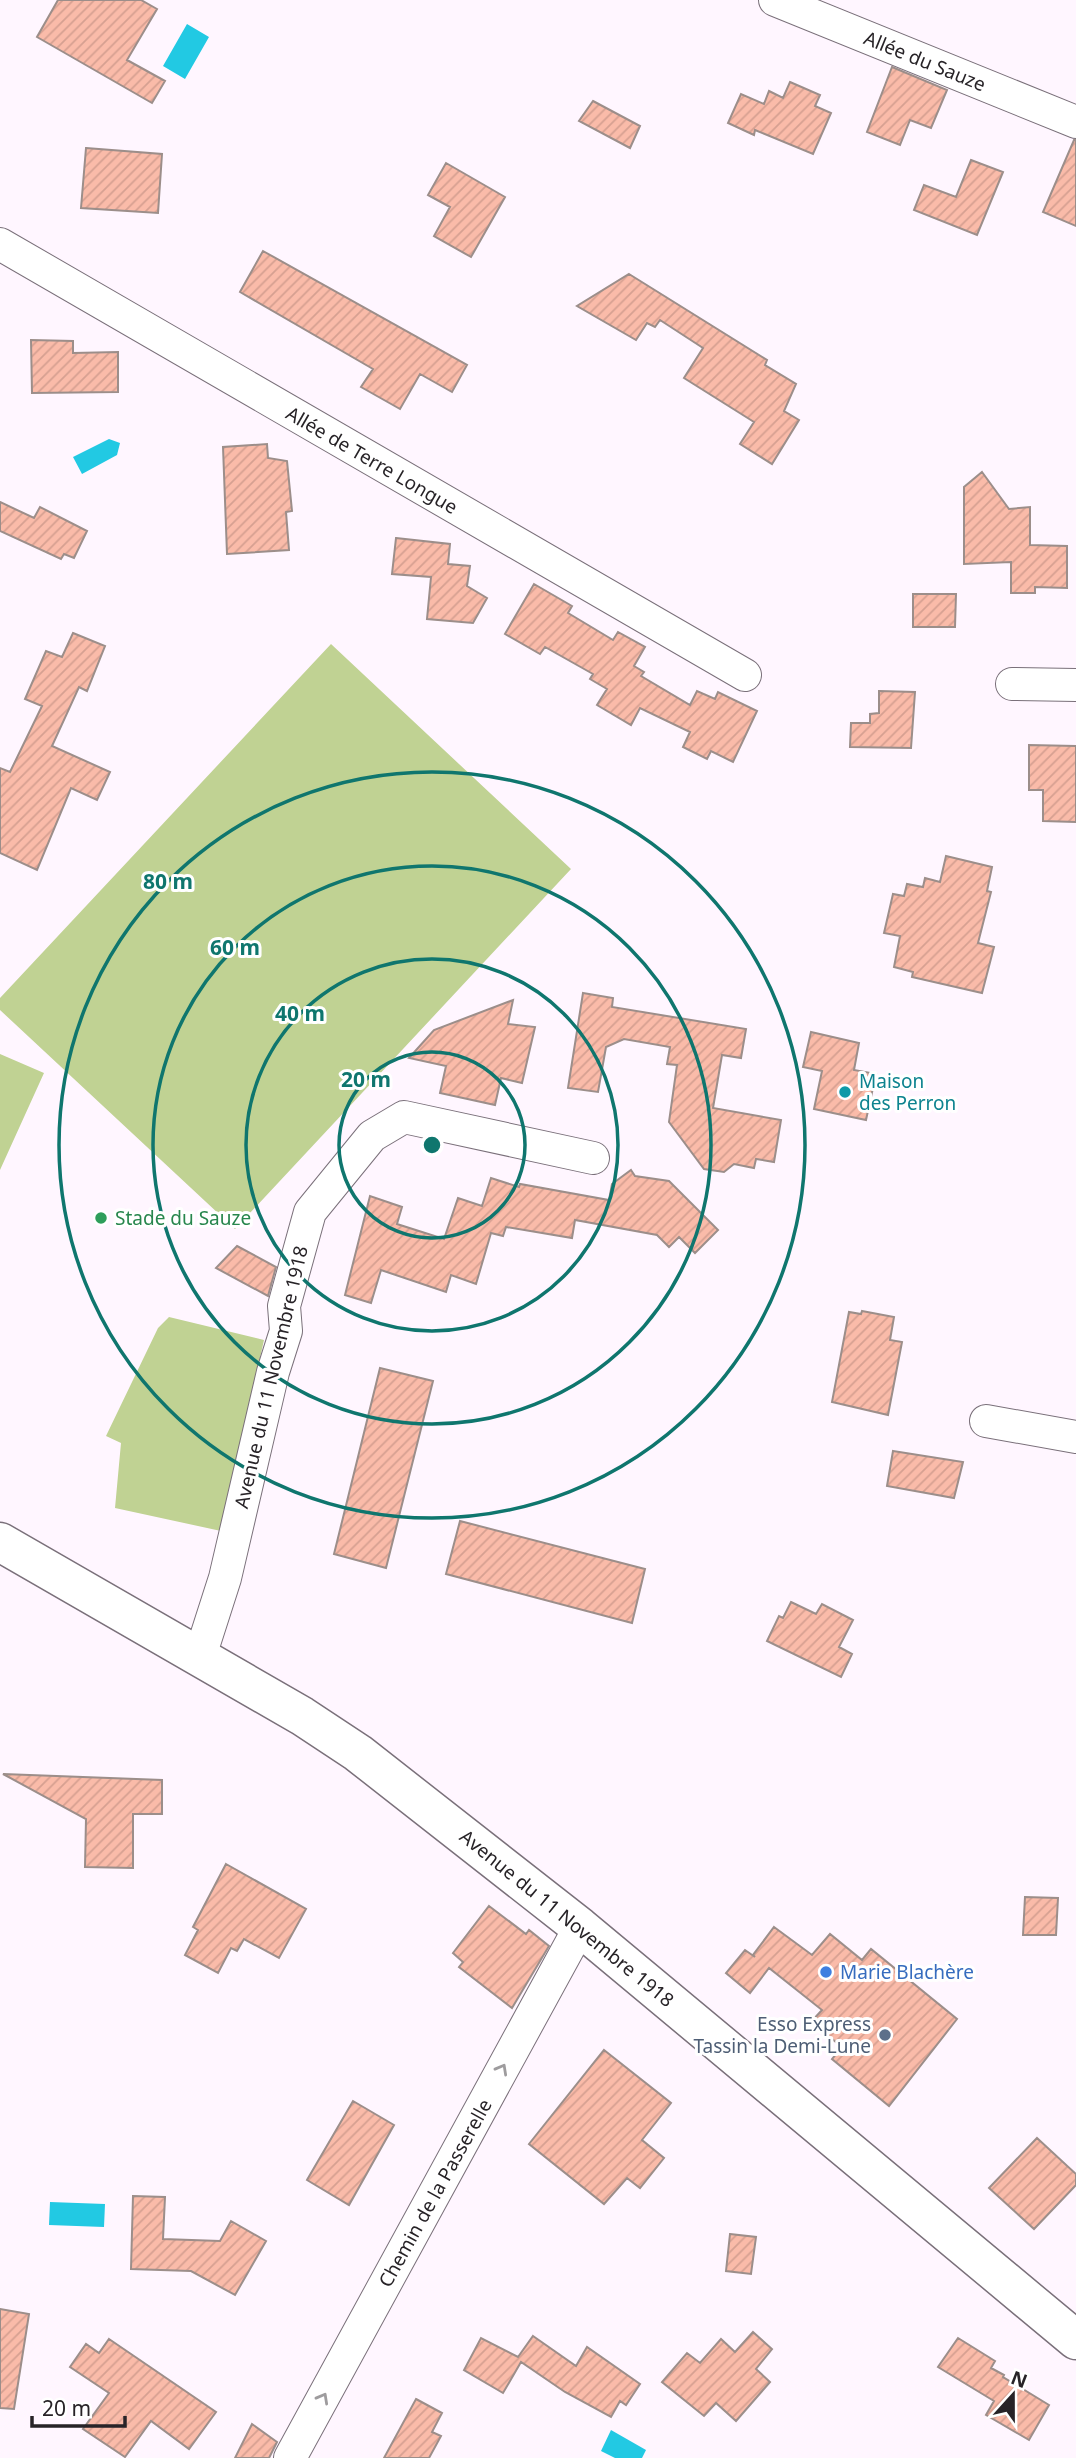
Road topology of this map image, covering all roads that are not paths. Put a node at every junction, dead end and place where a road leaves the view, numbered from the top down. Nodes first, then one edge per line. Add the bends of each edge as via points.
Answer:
1 (775, 0) edge
2 (1076, 122) edge
3 (0, 244) edge
4 (745, 675) dead end
5 (1013, 684) dead end
6 (1076, 685) edge
7 (593, 1158) dead end
8 (986, 1421) dead end
9 (1076, 1437) edge
10 (0, 1542) edge
11 (200, 1657) junction
12 (580, 1927) junction
13 (1076, 2340) edge
14 (290, 2458) edge

1 - 2 street, Allée du Sauze
3 - 4 street, Allée de Terre Longue
5 - 6 street
7 - 11 street, Avenue du 11 Novembre 1918 via 404,1117 372,1136 310,1212 287,1291 286,1331 225,1578
8 - 9 street
10 - 11 main road, Avenue du 11 Novembre 1918
11 - 12 main road, Avenue du 11 Novembre 1918 via 358,1753
12 - 13 main road, Avenue du 11 Novembre 1918
14 -> 12 street, Chemin de la Passerelle

